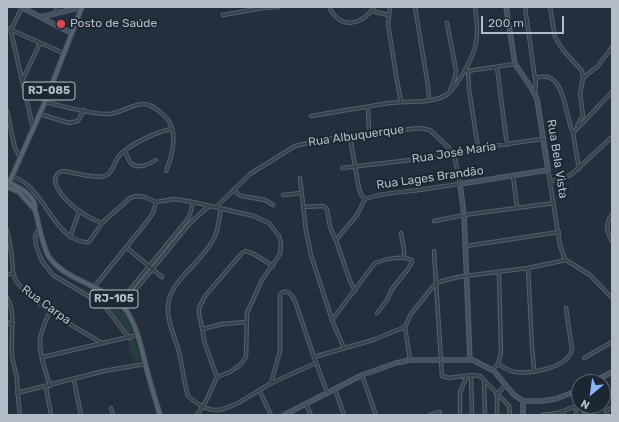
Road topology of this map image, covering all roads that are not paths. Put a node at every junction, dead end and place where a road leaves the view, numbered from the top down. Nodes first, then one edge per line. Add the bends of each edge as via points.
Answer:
1 (21, 7) edge
2 (56, 7) edge
3 (82, 7) edge
4 (278, 7) edge
5 (326, 7) edge
6 (374, 7) edge
7 (390, 7) edge
8 (415, 7) edge
9 (475, 7) edge
10 (506, 7) edge
11 (525, 7) edge
12 (550, 7) edge
13 (330, 8) edge
14 (372, 11) junction
15 (57, 13) junction
16 (224, 15) dead end
17 (388, 15) junction
18 (41, 17) junction
19 (447, 23) dead end
20 (7, 28) edge
21 (11, 30) junction
22 (71, 33) junction
23 (40, 43) junction
24 (612, 47) edge
25 (63, 53) junction
26 (515, 64) junction
27 (497, 67) junction
28 (466, 71) junction
29 (582, 78) junction
30 (535, 79) junction
31 (22, 80) junction
32 (612, 92) edge
33 (450, 93) junction
34 (535, 94) junction
35 (429, 100) junction
36 (45, 102) junction
37 (401, 102) junction
38 (368, 107) junction
39 (84, 110) junction
40 (7, 111) edge
41 (40, 114) junction
42 (311, 116) dead end
43 (9, 121) junction
44 (570, 124) junction
45 (578, 127) junction
46 (7, 128) edge
47 (33, 128) junction
48 (172, 129) junction
49 (573, 133) junction
50 (369, 134) junction
51 (612, 137) edge
52 (350, 138) junction
53 (542, 140) junction
54 (507, 145) junction
55 (478, 148) junction
56 (125, 151) junction
57 (453, 155) junction
58 (20, 157) junction
59 (156, 160) dead end
60 (356, 166) junction
61 (342, 168) dead end
62 (579, 169) junction
63 (548, 170) junction
64 (166, 171) dead end
65 (13, 176) junction
66 (512, 176) junction
67 (7, 177) edge
68 (300, 178) dead end
69 (550, 180) junction
70 (7, 184) edge
71 (460, 184) junction
72 (19, 187) junction
73 (233, 190) junction
74 (301, 192) junction
75 (283, 195) dead end
76 (365, 199) junction
77 (156, 202) junction
78 (193, 202) junction
79 (554, 203) junction
80 (209, 205) junction
81 (273, 205) dead end
82 (216, 207) junction
83 (303, 207) junction
84 (517, 207) junction
85 (221, 208) junction
86 (35, 210) junction
87 (79, 212) junction
88 (612, 214) edge
89 (464, 215) junction
90 (434, 220) dead end
91 (102, 223) junction
92 (40, 227) junction
93 (7, 230) edge
94 (559, 232) junction
95 (401, 233) dead end
96 (70, 237) junction
97 (336, 240) junction
98 (612, 241) edge
99 (167, 243) junction
100 (171, 246) junction
101 (466, 246) junction
102 (126, 247) junction
103 (434, 251) dead end
104 (404, 258) junction
105 (566, 260) junction
106 (149, 265) junction
107 (273, 266) junction
108 (153, 268) junction
109 (528, 268) junction
110 (499, 273) junction
111 (7, 274) edge
112 (14, 274) junction
113 (467, 276) junction
114 (162, 277) dead end
115 (435, 284) junction
116 (94, 287) junction
117 (355, 291) junction
118 (111, 296) junction
119 (7, 298) edge
120 (612, 298) edge
121 (121, 304) junction
122 (104, 306) junction
123 (566, 308) dead end
124 (50, 311) junction
125 (377, 313) dead end
126 (332, 320) junction
127 (7, 322) edge
128 (246, 322) junction
129 (12, 325) junction
130 (405, 327) junction
131 (203, 329) junction
132 (138, 335) junction
133 (129, 338) junction
134 (612, 342) edge
135 (102, 343) junction
136 (344, 348) junction
137 (43, 357) junction
138 (314, 357) junction
139 (584, 358) dead end
140 (410, 360) junction
141 (470, 360) junction
142 (441, 361) junction
143 (316, 363) junction
144 (145, 364) junction
145 (498, 364) junction
146 (493, 369) junction
147 (534, 370) junction
148 (362, 375) junction
149 (471, 375) junction
150 (467, 376) junction
151 (217, 377) junction
152 (74, 380) junction
153 (484, 380) junction
154 (270, 384) junction
155 (506, 385) junction
156 (46, 386) junction
157 (50, 386) junction
158 (334, 389) junction
159 (259, 390) junction
160 (328, 392) junction
161 (571, 392) edge
162 (17, 393) junction
163 (497, 394) junction
164 (523, 402) junction
165 (306, 404) junction
166 (202, 406) junction
167 (111, 408) dead end
168 (571, 408) edge
169 (563, 411) junction
170 (440, 412) dead end
171 (510, 413) edge
172 (552, 414) edge
173 (20, 415) edge
174 (51, 415) edge
175 (81, 415) edge
176 (113, 415) edge
177 (160, 415) edge
178 (197, 415) edge
179 (271, 415) edge
180 (284, 415) edge
181 (311, 415) edge
182 (344, 415) edge
183 (376, 415) edge
184 (430, 415) edge
185 (460, 415) edge
186 (472, 415) edge
187 (485, 415) edge
188 (497, 415) edge
189 (523, 415) edge
190 (542, 415) edge
191 (564, 415) edge

1 - 18 street
1 - 21 street
2 - 15 street
3 - 15 street
3 - 22 main road, RJ-085
4 - 16 street
5 - 13 street
6 - 14 street
7 - 17 street
8 - 35 street
9 - 28 street via 476,45
10 - 26 street, Rua Bela Vista
11 - 30 street
12 - 29 street via 555,37 563,50 580,67
13 - 14 street via 337,19 348,23 359,20
14 - 17 street
15 - 18 street
17 - 37 street
18 - 22 street
19 - 33 street via 456,70
20 - 21 street
21 - 23 street
21 - 31 street
22 - 25 main road, RJ-085
23 - 25 street
23 - 31 street
24 - 29 street via 598,66
25 - 36 main road, RJ-085
26 - 27 street
26 - 34 street, Rua Bela Vista
27 - 28 street
27 - 54 street
28 - 33 street
28 - 55 street
29 - 45 street via 580,94 583,111
30 - 34 street
30 - 44 street via 548,76 558,84
31 - 47 street
32 - 45 street
33 - 35 street via 440,99
34 - 53 street, Rua Bela Vista
35 - 37 street
36 - 39 street
36 - 41 main road, RJ-085
37 - 38 street
38 - 42 street
38 - 50 street
39 - 41 street via 81,117 69,123
39 - 48 street via 109,114 146,104 163,114
40 - 43 street
41 - 47 main road, RJ-085
43 - 46 street
43 - 58 street via 15,148
44 - 45 street
44 - 49 street
45 - 49 street
47 - 58 main road, RJ-085
48 - 56 street via 156,133
48 - 64 street via 171,156
49 - 62 street
50 - 52 street, Rua Albuquerque
50 - 57 street, Rua Albuquerque via 426,128 449,148
51 - 62 street
52 - 60 street
52 - 73 street, Rua Albuquerque via 294,146 250,174
53 - 54 street, Rua José Maria
53 - 63 street, Rua Bela Vista
54 - 55 street, Rua José Maria
55 - 57 street, Rua José Maria
56 - 59 street via 131,164 135,166 151,164
56 - 87 street via 110,172 103,176 65,171 57,175 56,186 60,193
57 - 60 street, Rua José Maria
57 - 71 street, Rua Albuquerque
58 - 65 main road, RJ-085
60 - 61 street, Rua José Maria
60 - 76 street via 360,193
62 - 69 street via 563,179
63 - 66 street, Rua Lages Brandão
63 - 69 street, Rua Bela Vista
65 - 67 main road
65 - 70 main road, RJ-085
65 - 72 main road
65 - 96 street via 31,188 58,226
66 - 71 street, Rua Lages Brandão
66 - 84 street
68 - 74 street
69 - 79 street, Rua Bela Vista
70 - 72 main road, RJ-105
70 - 86 main road, RJ-105 via 23,196
71 - 76 street, Rua Lages Brandão via 396,191
71 - 89 street
72 - 86 main road, RJ-105 via 32,199
73 - 81 street via 241,196 265,200
73 - 82 street, Rua Albuquerque
74 - 75 street
74 - 83 street
76 - 97 street, Rua Lages Brandão via 357,215
77 - 78 street via 174,199
77 - 91 street via 145,197 130,198
77 - 102 street via 150,219
78 - 80 street
78 - 99 street via 189,217
79 - 84 street
79 - 94 street, Rua Bela Vista
80 - 82 street
80 - 100 street
82 - 85 street
83 - 97 street via 323,206 327,209 330,227
83 - 126 street via 311,255
84 - 89 street
85 - 107 street via 254,216 269,223 282,243 280,254
85 - 166 street via 218,229 209,248 175,289 169,301 171,328 178,347 186,390 188,396
86 - 92 main road, RJ-105
87 - 91 street
87 - 96 street
88 - 98 street via 607,224
89 - 90 street
89 - 101 street
91 - 96 street via 92,239 86,243
92 - 116 main road, RJ-105 via 46,250 54,262
92 - 122 street via 36,236 36,246 42,261 53,275
93 - 112 street, Rua Carpa
94 - 101 street
94 - 105 street, Rua Bela Vista via 562,253
95 - 104 street
97 - 117 street
99 - 100 street
99 - 106 street
100 - 108 street
101 - 113 street
102 - 106 street
102 - 116 street
103 - 115 street
104 - 117 street via 375,263
104 - 125 street via 412,262
105 - 109 street
105 - 120 street via 590,275
106 - 108 street
106 - 121 street
107 - 128 street via 255,293
107 - 131 street via 248,251 242,253 200,303 199,313
108 - 114 street
108 - 121 street
109 - 110 street
109 - 147 street
110 - 113 street
110 - 145 street via 501,353
111 - 112 street
112 - 124 street, Rua Carpa via 22,289
113 - 115 street
113 - 141 street
115 - 130 street via 411,314
115 - 142 street
116 - 118 main road, RJ-105
117 - 126 street
118 - 121 main road, RJ-105
118 - 122 street
119 - 129 street via 12,309
121 - 132 main road, RJ-105
122 - 133 street
123 - 147 street via 571,354 555,366
124 - 135 street, Rua Carpa
124 - 137 street via 40,340
126 - 136 street
127 - 129 street
128 - 131 street
128 - 151 street via 246,357 230,372
129 - 162 street via 12,353
130 - 136 street via 374,340
130 - 140 street
131 - 151 street
132 - 133 street
132 - 144 main road, RJ-105
133 - 135 street
134 - 139 street
135 - 137 street
136 - 138 street
137 - 157 street
138 - 143 street
138 - 154 street via 292,296 289,292 283,292 280,295 280,351
140 - 142 street
140 - 148 street
141 - 142 street
141 - 146 street
142 - 150 street via 442,376
143 - 154 street
143 - 160 street
144 - 152 street
144 - 177 main road, RJ-105
145 - 146 street
145 - 147 street via 514,372
146 - 155 street
148 - 158 street
148 - 183 street
149 - 150 street
149 - 153 street via 480,376
149 - 186 street
150 - 185 street via 460,392
151 - 166 street
152 - 157 street
152 - 175 street
153 - 163 street
153 - 187 street
154 - 159 street
155 - 163 street
155 - 164 street
156 - 157 street
156 - 162 street
156 - 174 street
158 - 160 street
158 - 182 street
159 - 166 street via 222,409 211,410
159 - 179 street
160 - 165 street
161 - 164 street via 555,399
162 - 173 street
163 - 171 street via 509,406
163 - 188 street
164 - 189 street
165 - 180 street
165 - 181 street
166 - 178 street
167 - 176 street
168 - 169 street
169 - 172 street
169 - 191 street
170 - 184 street
172 - 190 street

